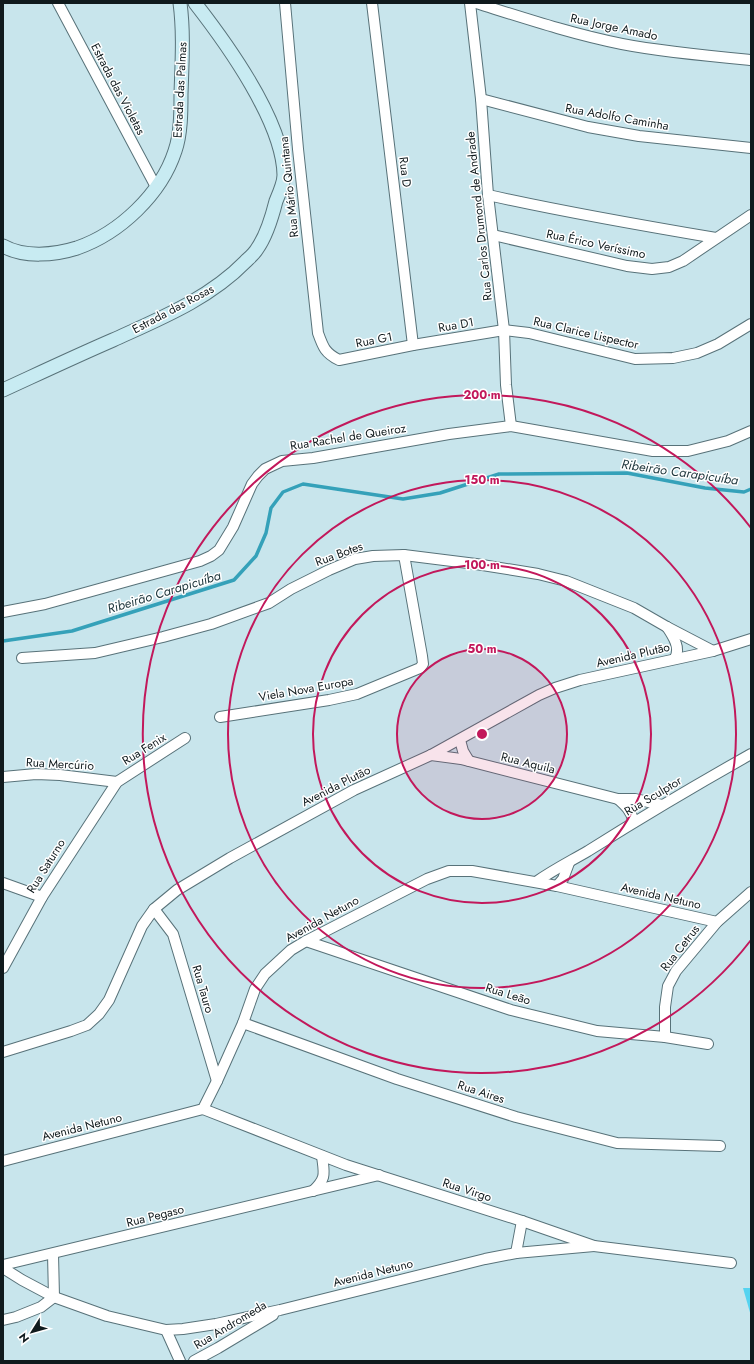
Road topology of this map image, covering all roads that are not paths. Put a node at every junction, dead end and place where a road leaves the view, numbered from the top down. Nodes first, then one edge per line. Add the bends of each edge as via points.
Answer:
1 (58, 3) edge
2 (180, 3) edge
3 (195, 3) edge
4 (285, 3) edge
5 (372, 3) edge
6 (470, 3) edge
7 (476, 3) edge
8 (751, 60) edge
9 (480, 99) junction
10 (751, 148) edge
11 (156, 187) junction
12 (488, 195) junction
13 (751, 215) edge
14 (493, 235) junction
15 (716, 238) junction
16 (3, 246) edge
17 (751, 324) edge
18 (504, 330) junction
19 (413, 345) junction
20 (339, 360) joint
21 (3, 390) edge
22 (511, 426) junction
23 (751, 431) edge
24 (404, 555) junction
25 (3, 612) edge
26 (667, 627) junction
27 (751, 639) edge
28 (713, 650) junction
29 (22, 658) dead end
30 (675, 658) junction
31 (220, 717) dead end
32 (185, 738) dead end
33 (460, 740) junction
34 (751, 754) edge
35 (431, 755) junction
36 (469, 761) junction
37 (3, 777) edge
38 (117, 782) junction
39 (618, 799) junction
40 (662, 805) junction
41 (634, 822) junction
42 (569, 863) junction
43 (536, 882) junction
44 (3, 883) edge
45 (557, 886) junction
46 (751, 892) edge
47 (42, 897) junction
48 (154, 909) junction
49 (717, 922) junction
50 (306, 941) junction
51 (3, 968) edge
52 (243, 1023) junction
53 (665, 1037) junction
54 (708, 1044) dead end
55 (3, 1052) edge
56 (217, 1081) junction
57 (203, 1109) junction
58 (720, 1146) dead end
59 (322, 1156) junction
60 (3, 1161) edge
61 (379, 1175) junction
62 (312, 1191) junction
63 (522, 1221) junction
64 (594, 1246) junction
65 (516, 1253) junction
66 (53, 1254) junction
67 (732, 1263) dead end
68 (3, 1267) edge
69 (54, 1297) junction
70 (280, 1310) junction
71 (3, 1320) edge
72 (166, 1330) junction
73 (180, 1361) edge
74 (194, 1361) edge

1 - 11 street, Estrada das Violetas
2 - 11 main road, Estrada das Palmas via 183,42 181,115 176,149 170,165
3 - 21 main road, Estrada das Rosas via 250,82 279,145 284,176 265,235 257,250 240,267 222,283 201,296 158,319
4 - 20 street, Rua Mário Quintana via 318,332 322,345 329,355
5 - 19 street, Rua D
6 - 9 street, Rua Carlos Drumond de Andrade
7 - 8 street, Rua Jorge Amado via 621,44
9 - 10 street, Rua Adolfo Caminha via 602,130
9 - 12 street, Rua Carlos Drumond de Andrade
11 - 16 main road, Estrada das Palmas via 129,216 91,243 68,251 47,253 27,253 9,250
12 - 14 street, Rua Carlos Drumond de Andrade
12 - 15 street via 587,216
13 - 15 street, Rua Érico Veríssimo
14 - 15 street, Rua Érico Veríssimo via 627,266 652,269 669,267 683,261
14 - 18 street, Rua Carlos Drumond de Andrade
17 - 18 street, Rua Clarice Lispector via 718,344 697,353 673,358 635,359 529,333
18 - 19 street, Rua D1
18 - 22 street, Rua Carlos Drumond de Andrade via 506,385
19 - 20 street, Rua G1
22 - 23 street, Rua Rachel de Queiroz via 653,451 688,451 728,441
22 - 25 street, Rua Rachel de Queiroz via 282,461 265,469 252,484 228,538 211,556 44,604
24 - 26 street, Rua Botes via 476,564 566,581 634,608
24 - 29 street, Rua Botes via 355,559 329,570 269,603 212,624 95,653
24 - 31 street, Viela Nova Europa via 422,656 423,664 420,668 357,694
26 - 28 street, Rua Botes
26 - 30 street via 677,646 678,654
27 - 28 street, Avenida Plutão
28 - 30 street, Avenida Plutão
30 - 33 street, Avenida Plutão via 555,688
32 - 38 street, Rua Fenix
33 - 35 street, Avenida Plutão
33 - 36 street
34 - 40 street, Rua Sculptor
35 - 36 street, Rua Aquila
35 - 48 street, Avenida Plutão via 354,790 230,858 176,890
36 - 39 street, Rua Aquila
37 - 38 street, Rua Mercúrio via 48,774
38 - 47 street, Rua Saturno
39 - 40 street, Rua Aquila via 635,799
39 - 41 street via 632,814
40 - 41 street, Rua Sculptor
41 - 42 street, Rua Sculptor
42 - 43 street, Rua Sculptor
42 - 45 street
43 - 45 street, Avenida Netuno
43 - 50 street, Avenida Netuno via 472,871 449,871 427,879
44 - 47 street
45 - 49 street, Avenida Netuno
46 - 49 street, Rua Cetrus
47 - 51 street, Rua Saturno
48 - 55 street, Avenida Plutão via 142,926 109,1000 99,1014 87,1025 71,1032
48 - 56 street, Rua Tauro via 173,934
49 - 53 street, Rua Cetrus via 676,971 668,986
50 - 52 street, Avenida Netuno via 291,950 265,974 255,990
50 - 53 street, Rua Leão via 511,1010 597,1032
52 - 56 street, Avenida Netuno
52 - 58 street, Rua Aires via 397,1079 516,1117 616,1143
53 - 54 street, Rua Leão
56 - 57 street, Avenida Netuno
57 - 59 street, Rua Virgo
57 - 60 street, Avenida Netuno
59 - 61 street, Rua Virgo
59 - 62 street via 324,1175 320,1184
61 - 62 street, Rua Pegaso
61 - 63 street, Rua Virgo
62 - 66 street, Rua Pegaso
63 - 64 street, Rua Virgo
63 - 65 street
64 - 65 street, Avenida Netuno
64 - 67 street, Rua Virgo
65 - 70 street, Avenida Netuno
66 - 68 street, Rua Pegaso
66 - 69 street
68 - 69 street, Avenida Netuno
69 - 71 street via 41,1307
69 - 72 street, Avenida Netuno via 107,1316
70 - 72 street, Avenida Netuno via 216,1324
70 - 74 street, Rua Andromeda
72 - 73 street

